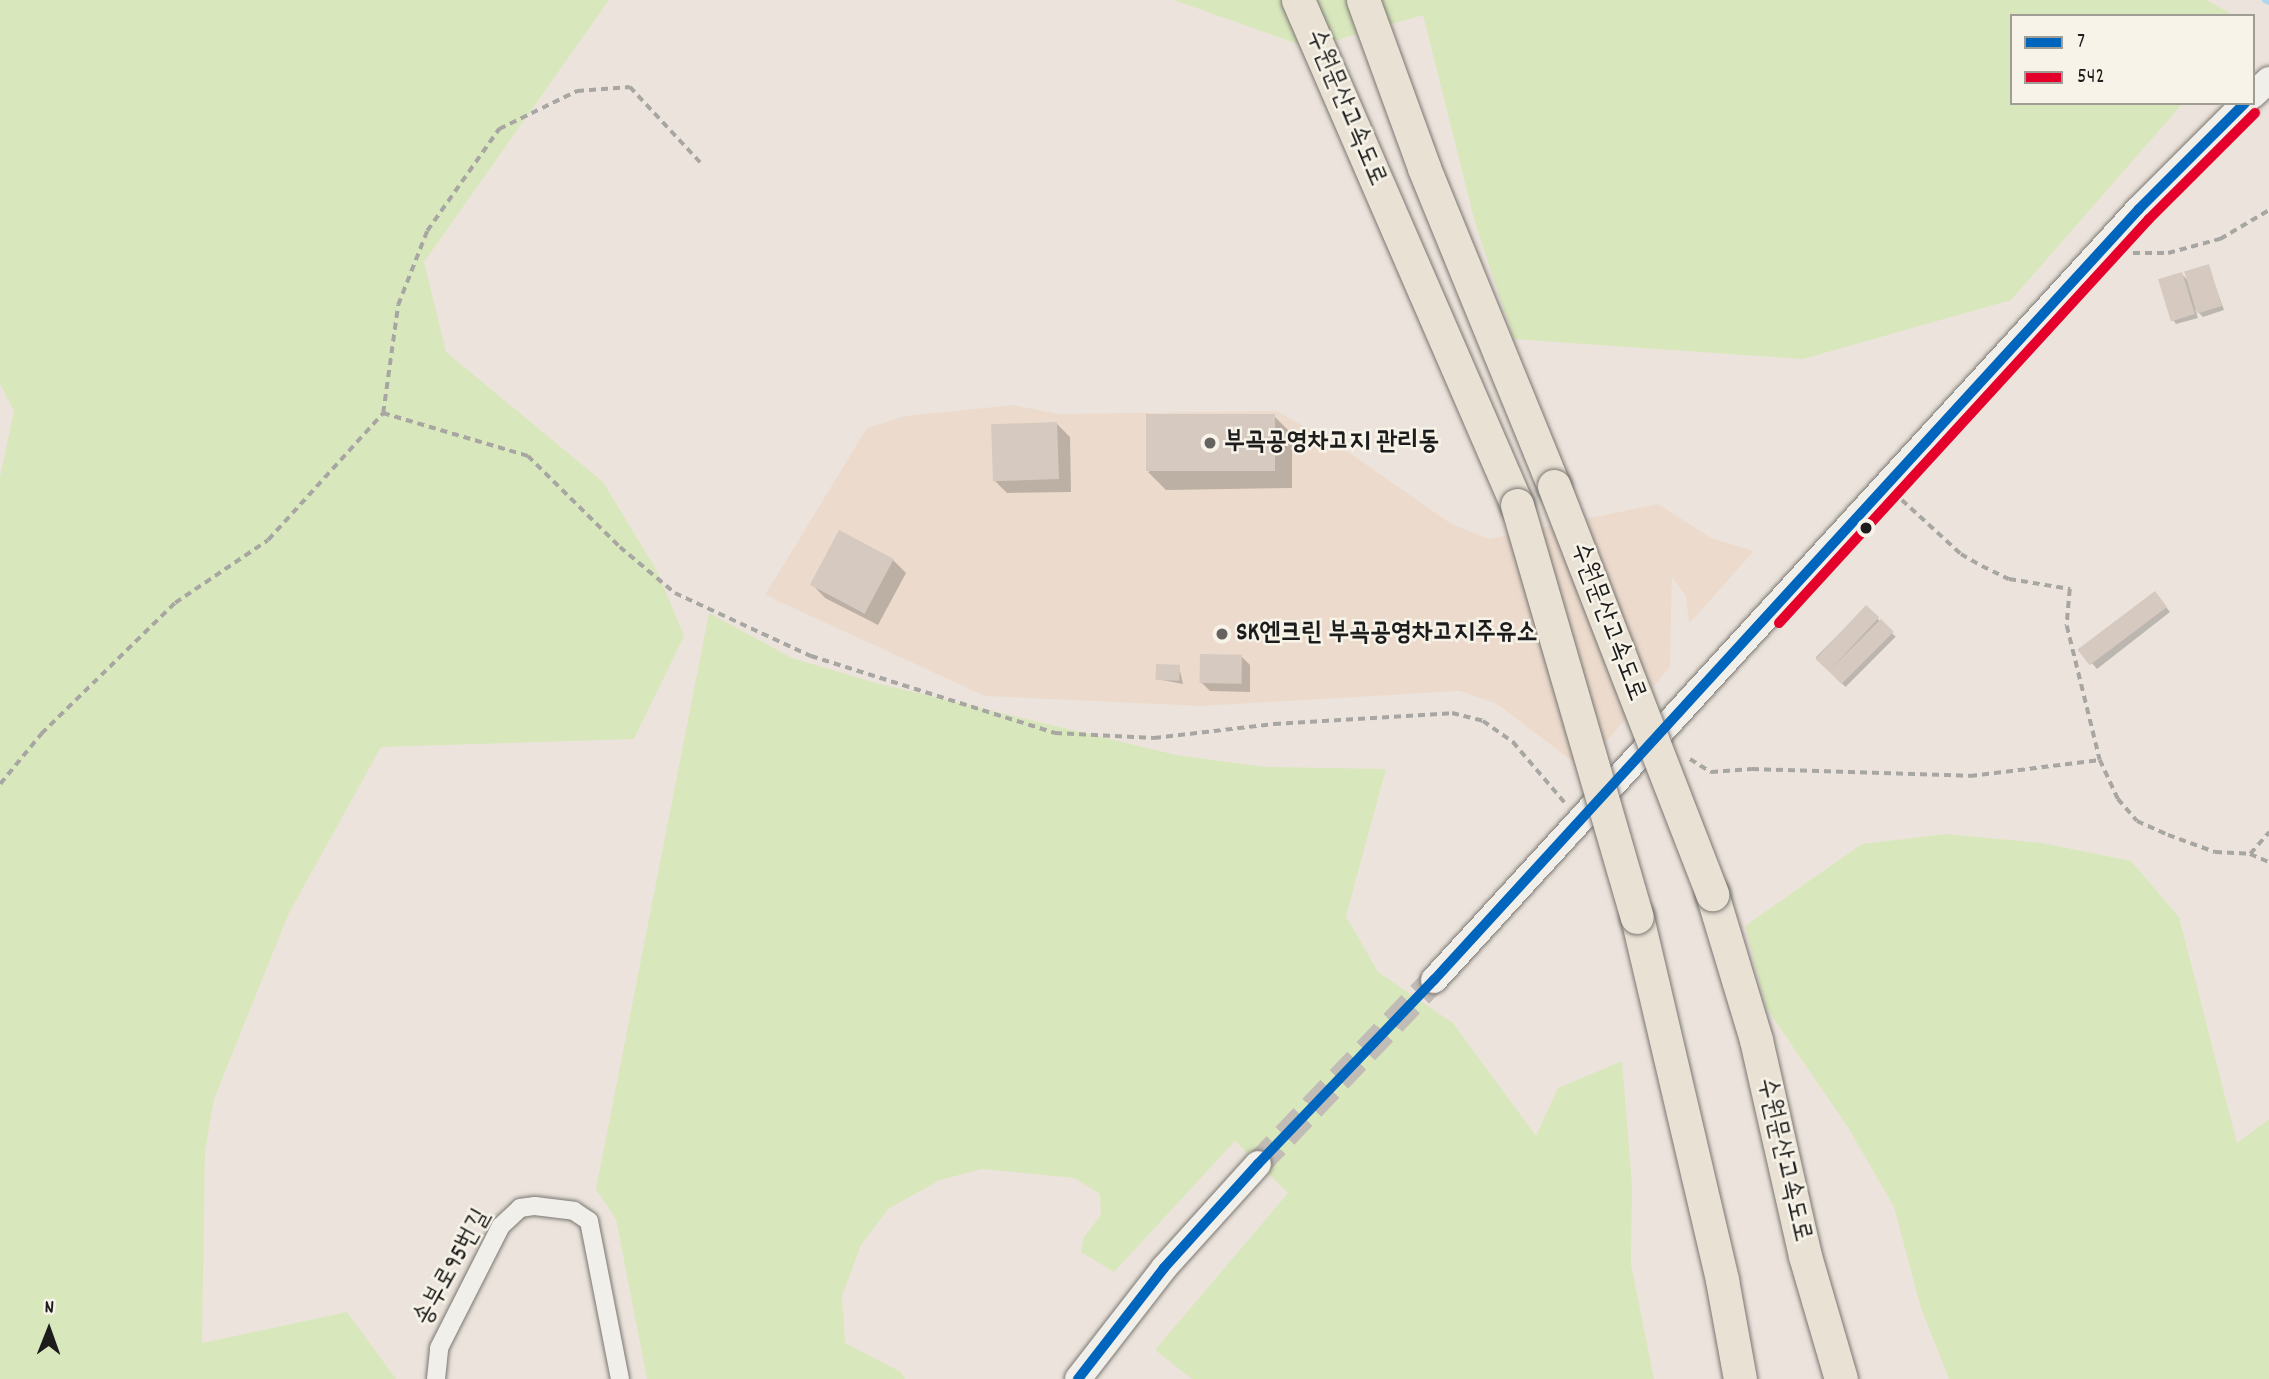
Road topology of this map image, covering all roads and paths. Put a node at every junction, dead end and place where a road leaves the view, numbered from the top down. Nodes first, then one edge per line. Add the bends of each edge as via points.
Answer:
1 (1298, 0) edge
2 (1363, 0) edge
3 (2269, 80) edge
4 (2255, 94) edge
5 (2243, 105) edge
6 (701, 162) dead end
7 (2269, 210) edge
8 (2099, 253) junction
9 (383, 413) junction
10 (1885, 485) junction
11 (1658, 733) junction
12 (2101, 760) junction
13 (0, 784) edge
14 (1580, 819) junction
15 (2269, 832) edge
16 (2250, 854) junction
17 (2269, 862) edge
18 (1434, 980) tunnel mouth
19 (1258, 1164) tunnel mouth
20 (436, 1379) edge
21 (620, 1379) edge
22 (1078, 1379) edge
23 (1740, 1379) edge
24 (1841, 1379) edge

1 - 23 highway, 수원문산고속도로, bridge via 1517,505 1637,917 1722,1280
2 - 24 highway, 수원문산고속도로, bridge via 1424,168 1554,486 1712,894 1756,1041 1805,1256
3 - 4 street
5 - 8 street
6 - 9 path via 630,87 577,91 499,129 427,231 398,305
7 - 8 path via 2220,239 2168,253
8 - 10 street
9 - 13 path via 268,540 175,603 41,734
9 - 14 path via 528,456 620,547 675,593 811,656 1055,733 1154,738 1275,724 1451,713 1483,721 1513,742
10 - 11 street
10 - 12 path via 1961,554 1982,566 2009,579 2070,589 2067,626
11 - 12 path via 1711,772 1752,769 1970,776
11 - 14 street
12 - 16 path via 2118,799 2137,821 2215,852
14 - 18 street
15 - 16 path
16 - 17 path
19 - 22 street via 1164,1268
20 - 21 street, 송부로95번길 via 439,1348 501,1226 520,1208 535,1206 574,1211 589,1220

